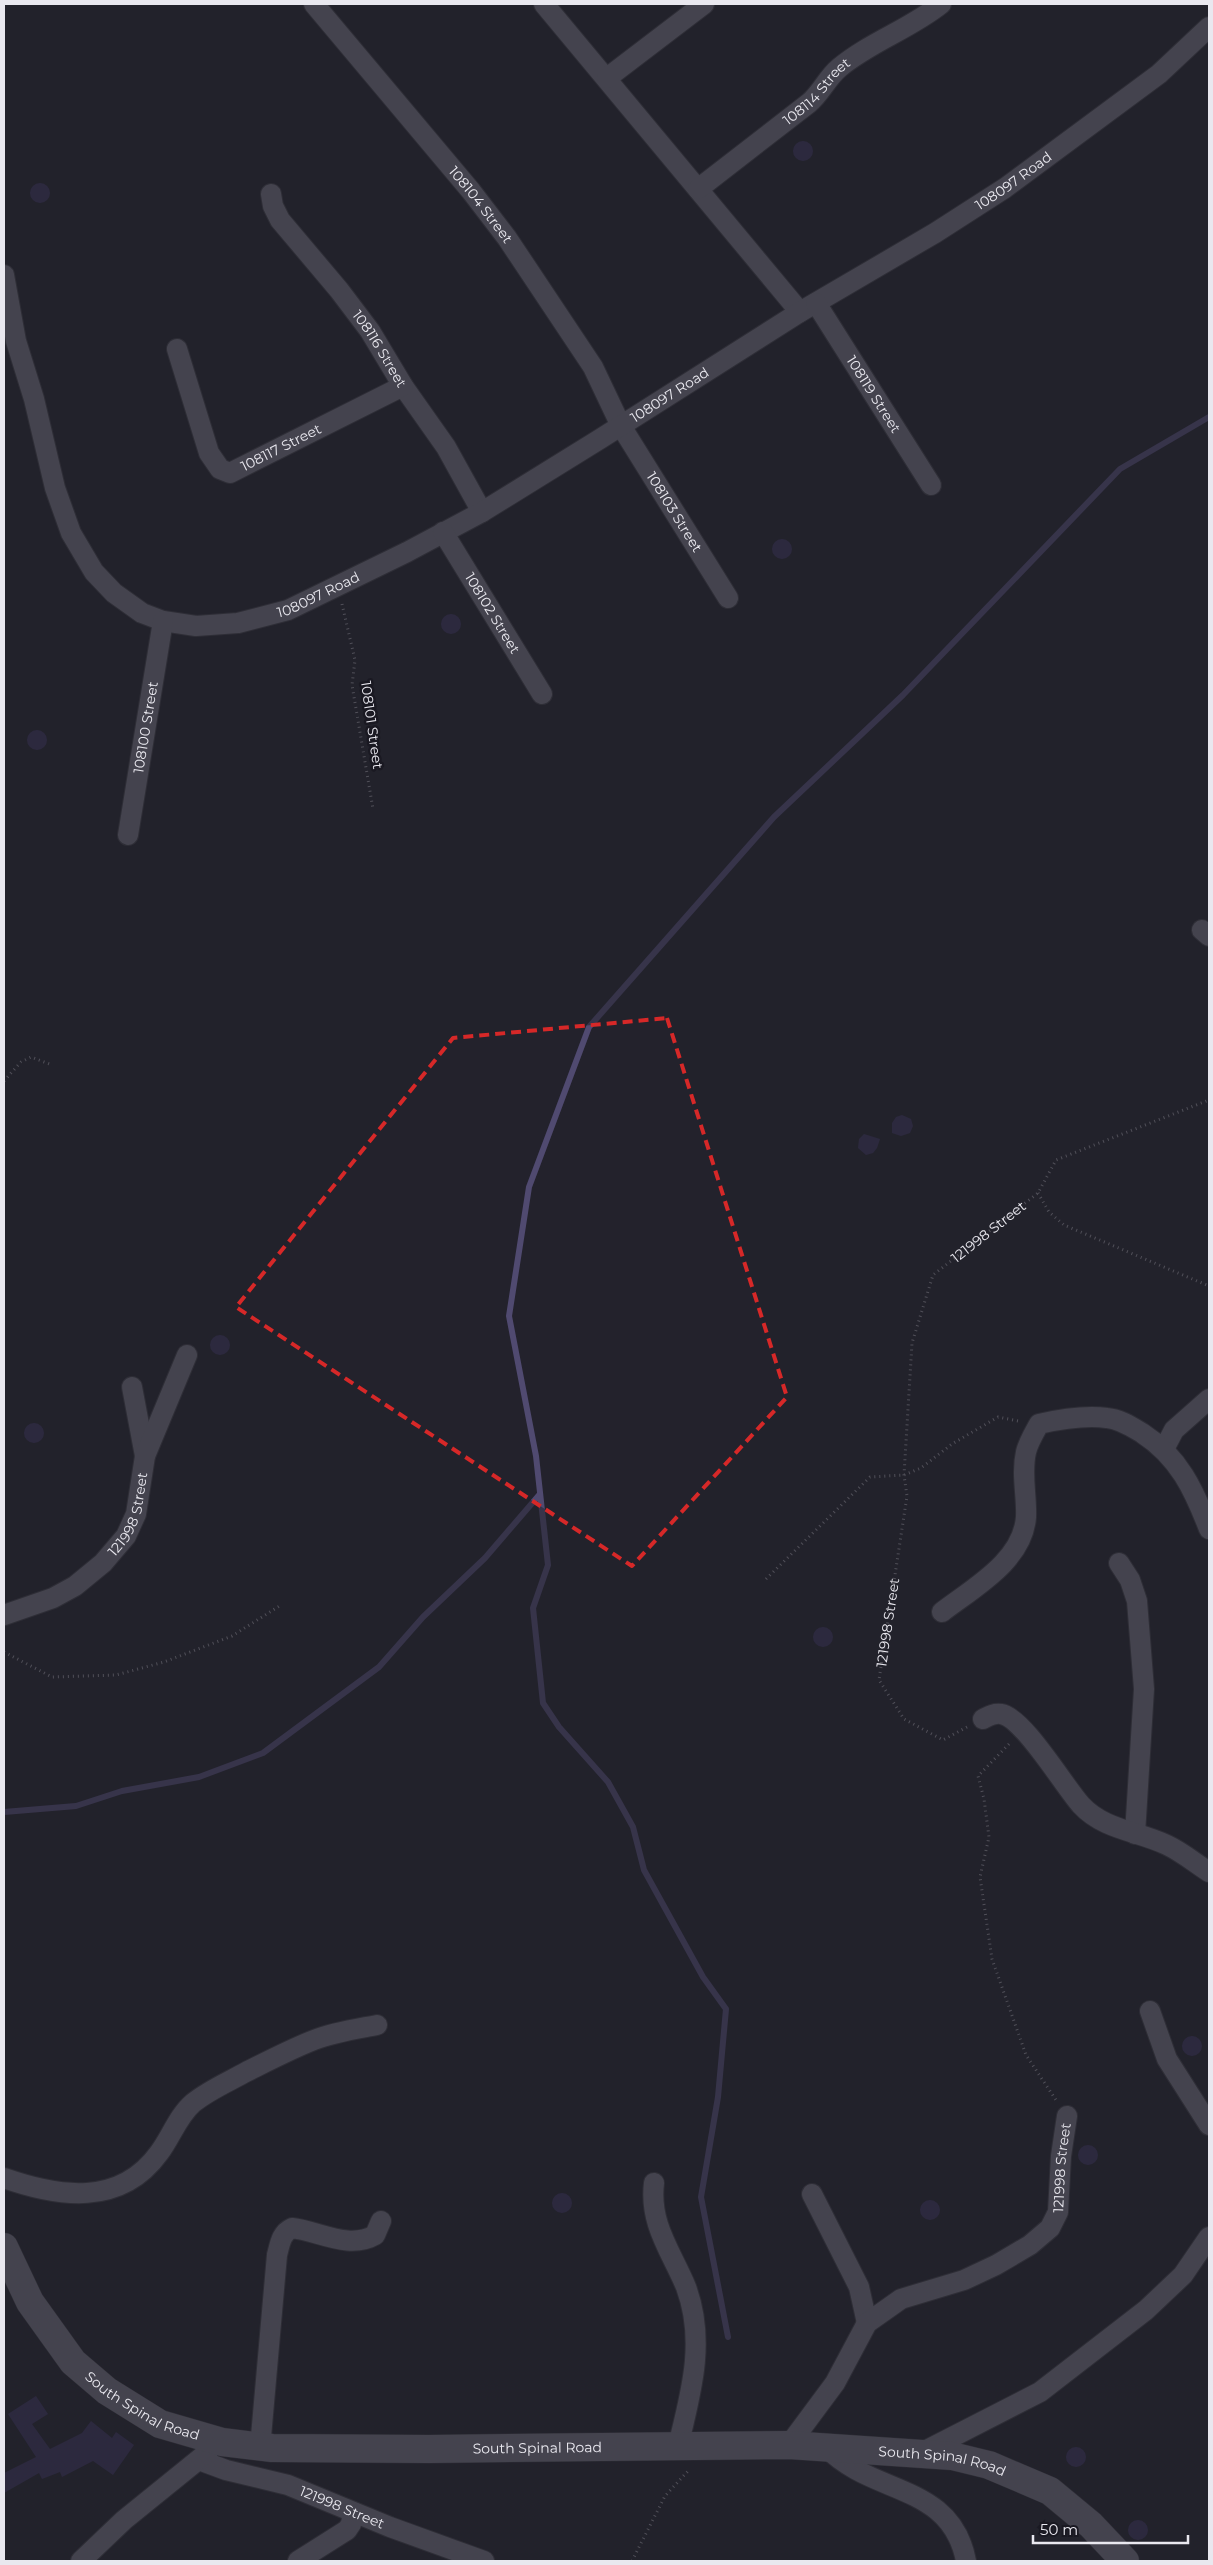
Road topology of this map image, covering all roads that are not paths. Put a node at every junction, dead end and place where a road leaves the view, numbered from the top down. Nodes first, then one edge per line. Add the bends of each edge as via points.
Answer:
1 (314, 4) edge
2 (544, 4) edge
3 (704, 4) edge
4 (941, 4) edge
5 (1209, 27) edge
6 (607, 78) junction
7 (698, 189) junction
8 (271, 194) dead end
9 (4, 275) edge
10 (808, 308) junction
11 (10, 343) edge
12 (177, 349) dead end
13 (403, 386) junction
14 (621, 426) junction
15 (931, 485) dead end
16 (482, 512) junction
17 (444, 532) junction
18 (728, 598) dead end
19 (163, 621) junction
20 (542, 694) dead end
21 (128, 835) dead end
22 (187, 1355) dead end
23 (132, 1387) dead end
24 (1209, 1399) edge
25 (1164, 1449) junction
26 (145, 1456) junction
27 (1209, 1529) edge
28 (1119, 1563) dead end
29 (942, 1612) dead end
30 (4, 1614) edge
31 (983, 1719) road end
32 (1135, 1834) junction
33 (1209, 1872) edge
34 (1150, 2010) dead end
35 (377, 2024) dead end
36 (1067, 2116) road end
37 (1209, 2125) edge
38 (4, 2178) edge
39 (654, 2183) dead end
40 (812, 2194) dead end
41 (380, 2221) dead end
42 (1209, 2237) edge
43 (4, 2247) edge
44 (867, 2323) junction
45 (222, 2442) junction
46 (789, 2445) junction
47 (678, 2446) junction
48 (826, 2447) junction
49 (260, 2448) junction
50 (923, 2452) junction
51 (198, 2460) junction
52 (353, 2512) junction
53 (81, 2561) edge
54 (298, 2561) edge
55 (484, 2561) edge
56 (966, 2561) edge
57 (1125, 2561) edge

1 - 14 street, 108104 Street via 507,238 593,367
2 - 6 street
3 - 6 street
4 - 7 street, 108114 Street via 924,18 840,67 809,103
5 - 10 street, 108097 Road via 1159,74 1005,188
6 - 7 street
7 - 10 street
8 - 13 street, 108116 Street via 280,220 339,290
9 - 11 street, 108097 Road
10 - 14 street, 108097 Road
10 - 15 street, 108119 Street
11 - 19 street, 108097 Road via 34,399 55,488 71,533 94,572 114,593 142,613
12 - 13 street, 108117 Street via 209,453 220,470 230,473
13 - 16 street, 108116 Street via 446,447
14 - 16 street, 108097 Road
14 - 18 street, 108103 Street
16 - 17 street, 108097 Road
17 - 19 street, 108097 Road via 288,610 238,623 196,626
17 - 20 street, 108102 Street
19 - 21 street, 108100 Street
22 - 26 street, 121998 Street
23 - 26 street
24 - 25 street via 1174,1430
25 - 27 street via 1188,1480
25 - 29 street via 1131,1426 1109,1418 1089,1416 1039,1424 1026,1452 1026,1517 1024,1530 1014,1550 997,1570
26 - 30 street, 121998 Street via 136,1514 126,1536 103,1563 75,1586 53,1598
28 - 32 street via 1130,1580 1137,1601 1144,1689
31 - 32 street via 1002,1714 1023,1729 1082,1806 1101,1821
32 - 33 street via 1167,1845
34 - 37 street via 1167,2059
35 - 38 street via 315,2039 212,2089 184,2113 158,2155 140,2173 106,2190 57,2193
36 - 44 street, 121998 Street via 1058,2212 1050,2228 996,2265 964,2280 901,2299
39 - 47 street via 652,2201 657,2224 686,2288 696,2330 697,2358
40 - 44 street via 859,2288
41 - 49 street via 375,2236 367,2240 354,2242 292,2228 280,2241
42 - 50 street via 1183,2275 1146,2310 1040,2392
43 - 45 street, South Spinal Road via 30,2302 73,2362 107,2391 160,2424
44 - 46 street, 121998 Street via 835,2382
45 - 49 street, South Spinal Road
45 - 51 street
46 - 47 street, South Spinal Road
46 - 48 street, South Spinal Road
47 - 49 street, South Spinal Road
48 - 50 street, South Spinal Road
48 - 56 street via 838,2460 859,2473 915,2495 941,2511 955,2531
50 - 57 street, South Spinal Road via 989,2465 1050,2491 1091,2525
51 - 52 street, 121998 Street via 288,2485
51 - 53 street via 124,2520
52 - 54 street via 347,2530
52 - 55 street, 121998 Street

